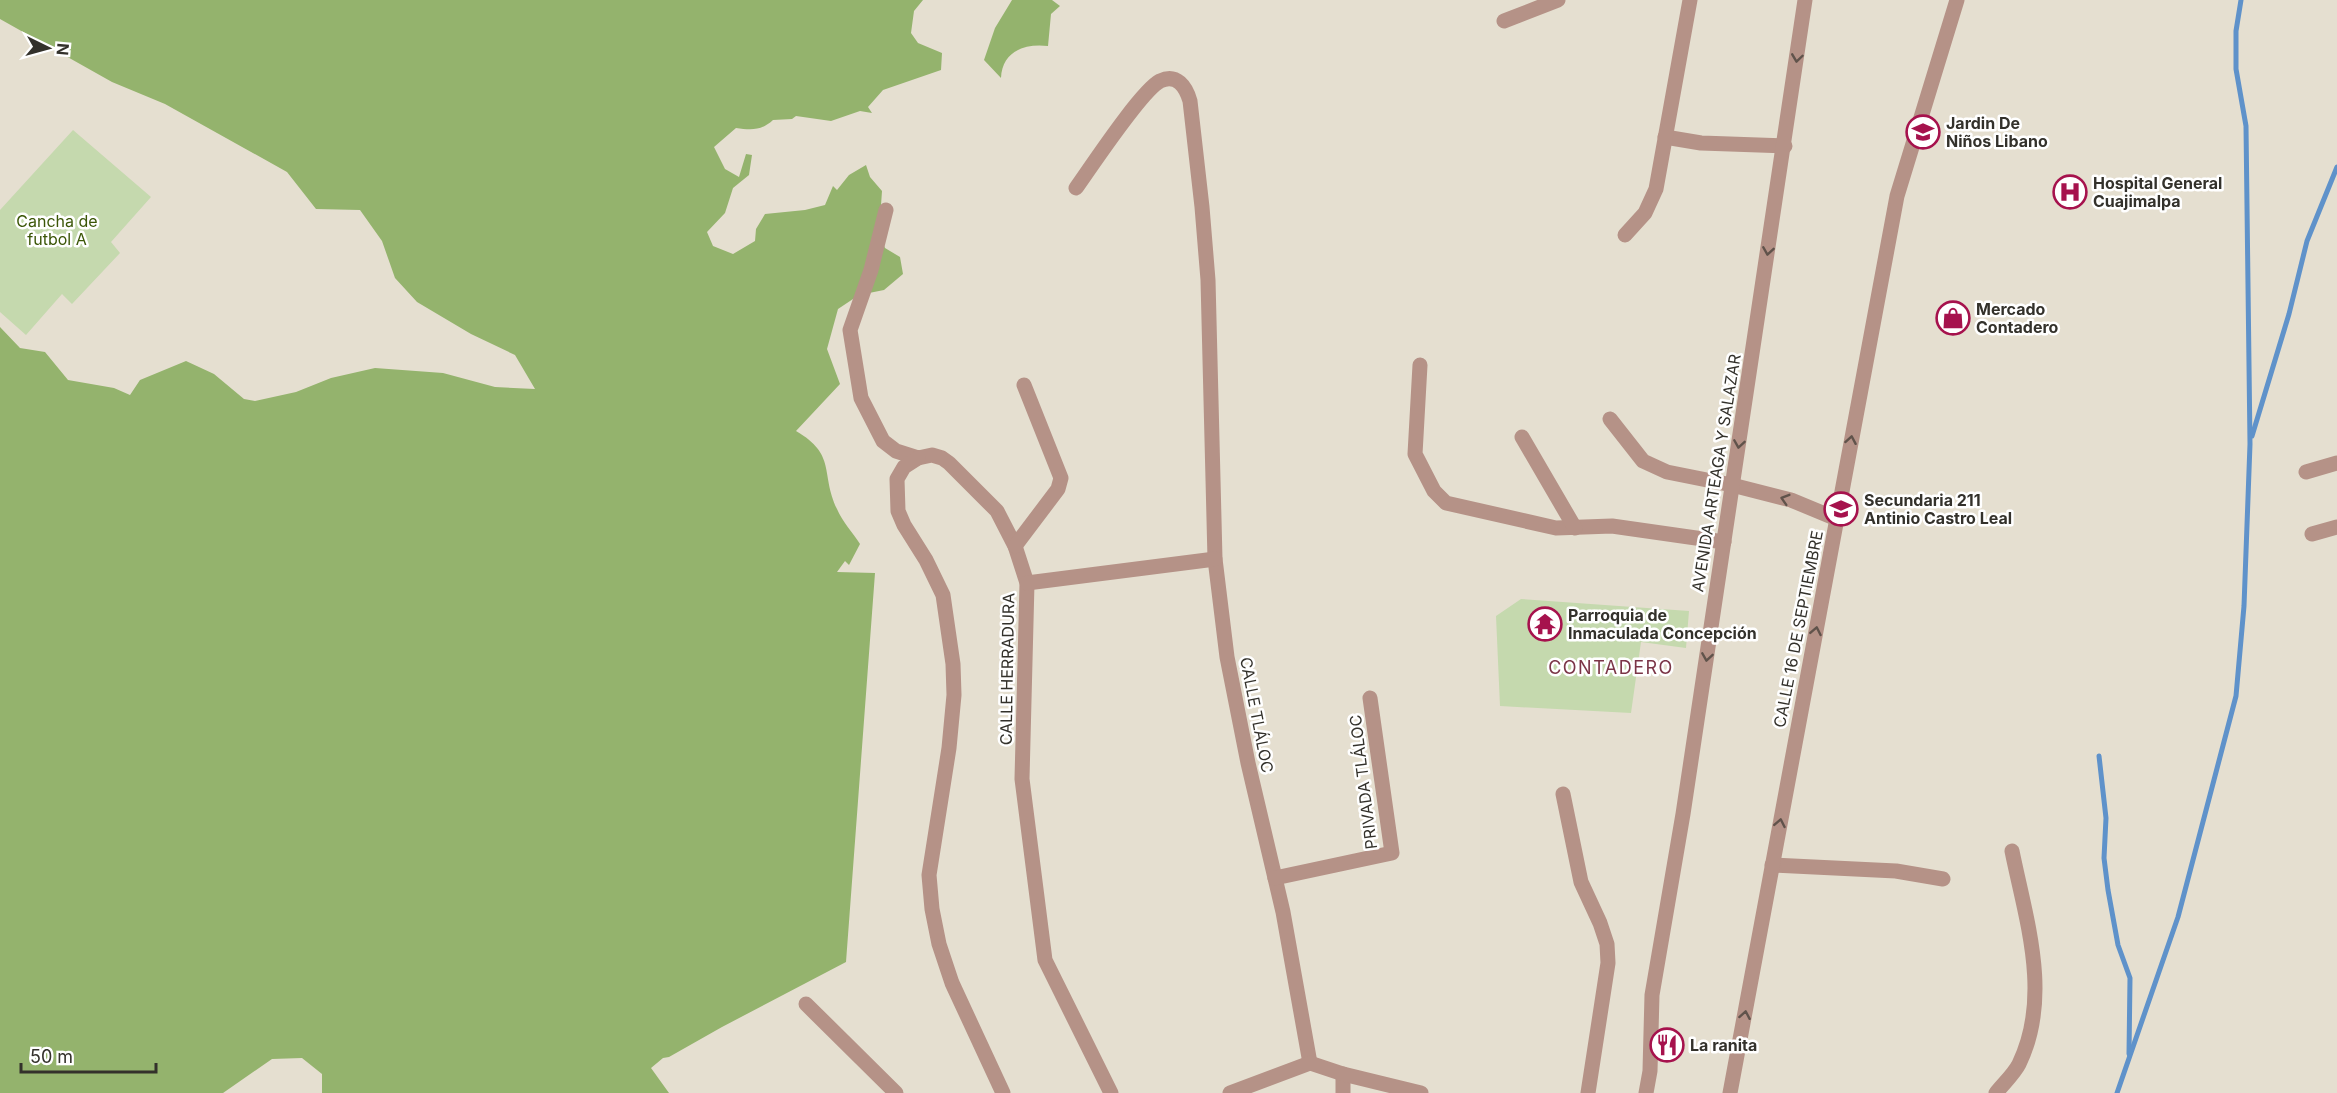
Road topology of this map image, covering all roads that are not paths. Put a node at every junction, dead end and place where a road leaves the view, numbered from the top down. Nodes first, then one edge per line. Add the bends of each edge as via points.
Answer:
1 (1558, 0) edge
2 (1690, 0) edge
3 (1805, 0) edge
4 (1958, 0) edge
5 (1504, 21) dead end
6 (1665, 137) junction
7 (1785, 146) junction
8 (1076, 188) dead end
9 (886, 210) dead end
10 (1625, 235) dead end
11 (1420, 365) dead end
12 (1024, 385) dead end
13 (1610, 419) dead end
14 (1522, 437) dead end
15 (918, 458) junction
16 (2337, 463) edge
17 (2306, 472) dead end
18 (1732, 485) junction
19 (1837, 519) junction
20 (2337, 527) edge
21 (1575, 528) junction
22 (2312, 534) dead end
23 (1724, 542) junction
24 (1015, 546) junction
25 (1215, 559) junction
26 (1027, 583) junction
27 (1370, 698) dead end
28 (1563, 794) dead end
29 (2012, 851) dead end
30 (1772, 865) junction
31 (1275, 878) junction
32 (1943, 879) dead end
33 (806, 1004) dead end
34 (1310, 1063) junction
35 (1343, 1074) junction
36 (896, 1093) edge
37 (1003, 1093) edge
38 (1111, 1093) edge
39 (1230, 1093) edge
40 (1343, 1093) edge
41 (1421, 1093) edge
42 (1588, 1093) edge
43 (1646, 1093) edge
44 (1730, 1093) edge
45 (1996, 1093) edge

1 - 5 street
2 - 6 street
3 -> 7 street, AVENIDA ARTEAGA Y SALAZAR
19 -> 4 street, CALLE 16 DE SEPTIEMBRE via 1897,196
6 - 7 street via 1701,143
6 - 10 street via 1656,189 1645,213
7 -> 18 street, AVENIDA ARTEAGA Y SALAZAR
8 - 25 street, CALLE TLÁLOC via 1155,84 1163,80 1180,82 1186,88 1203,207 1208,280
9 - 15 street, CALLE HERRADURA via 850,330 861,398 883,441 896,451
11 - 21 street via 1415,454 1434,491 1446,503 1556,528
12 - 24 street via 1061,478 1058,489
13 - 18 street via 1643,461 1667,472
14 - 21 street
15 - 24 street, CALLE HERRADURA via 942,458 963,475 996,511
15 - 37 street via 897,479 898,511 943,595 954,695 950,748 929,875 932,909 952,983
16 - 17 street
19 -> 18 street via 1791,500
18 - 23 street, AVENIDA ARTEAGA Y SALAZAR
30 -> 19 street, CALLE 16 DE SEPTIEMBRE
20 - 22 street
21 - 23 street via 1620,527
23 -> 43 street, AVENIDA ARTEAGA Y SALAZAR via 1652,995
24 - 26 street, CALLE HERRADURA
25 - 26 street
25 - 31 street, CALLE TLÁLOC via 1227,657
26 - 38 street, CALLE HERRADURA via 1022,779 1045,960
27 - 31 street, PRIVADA TLÁLOC via 1392,853
28 - 42 street via 1581,882 1607,944 1608,963
29 - 45 street via 2036,984 2029,1036 2019,1066
30 - 32 street via 1896,871
44 -> 30 street, CALLE 16 DE SEPTIEMBRE
31 - 34 street, CALLE TLÁLOC
33 - 36 street
34 - 35 street
34 - 39 street
35 - 40 street
35 - 41 street

